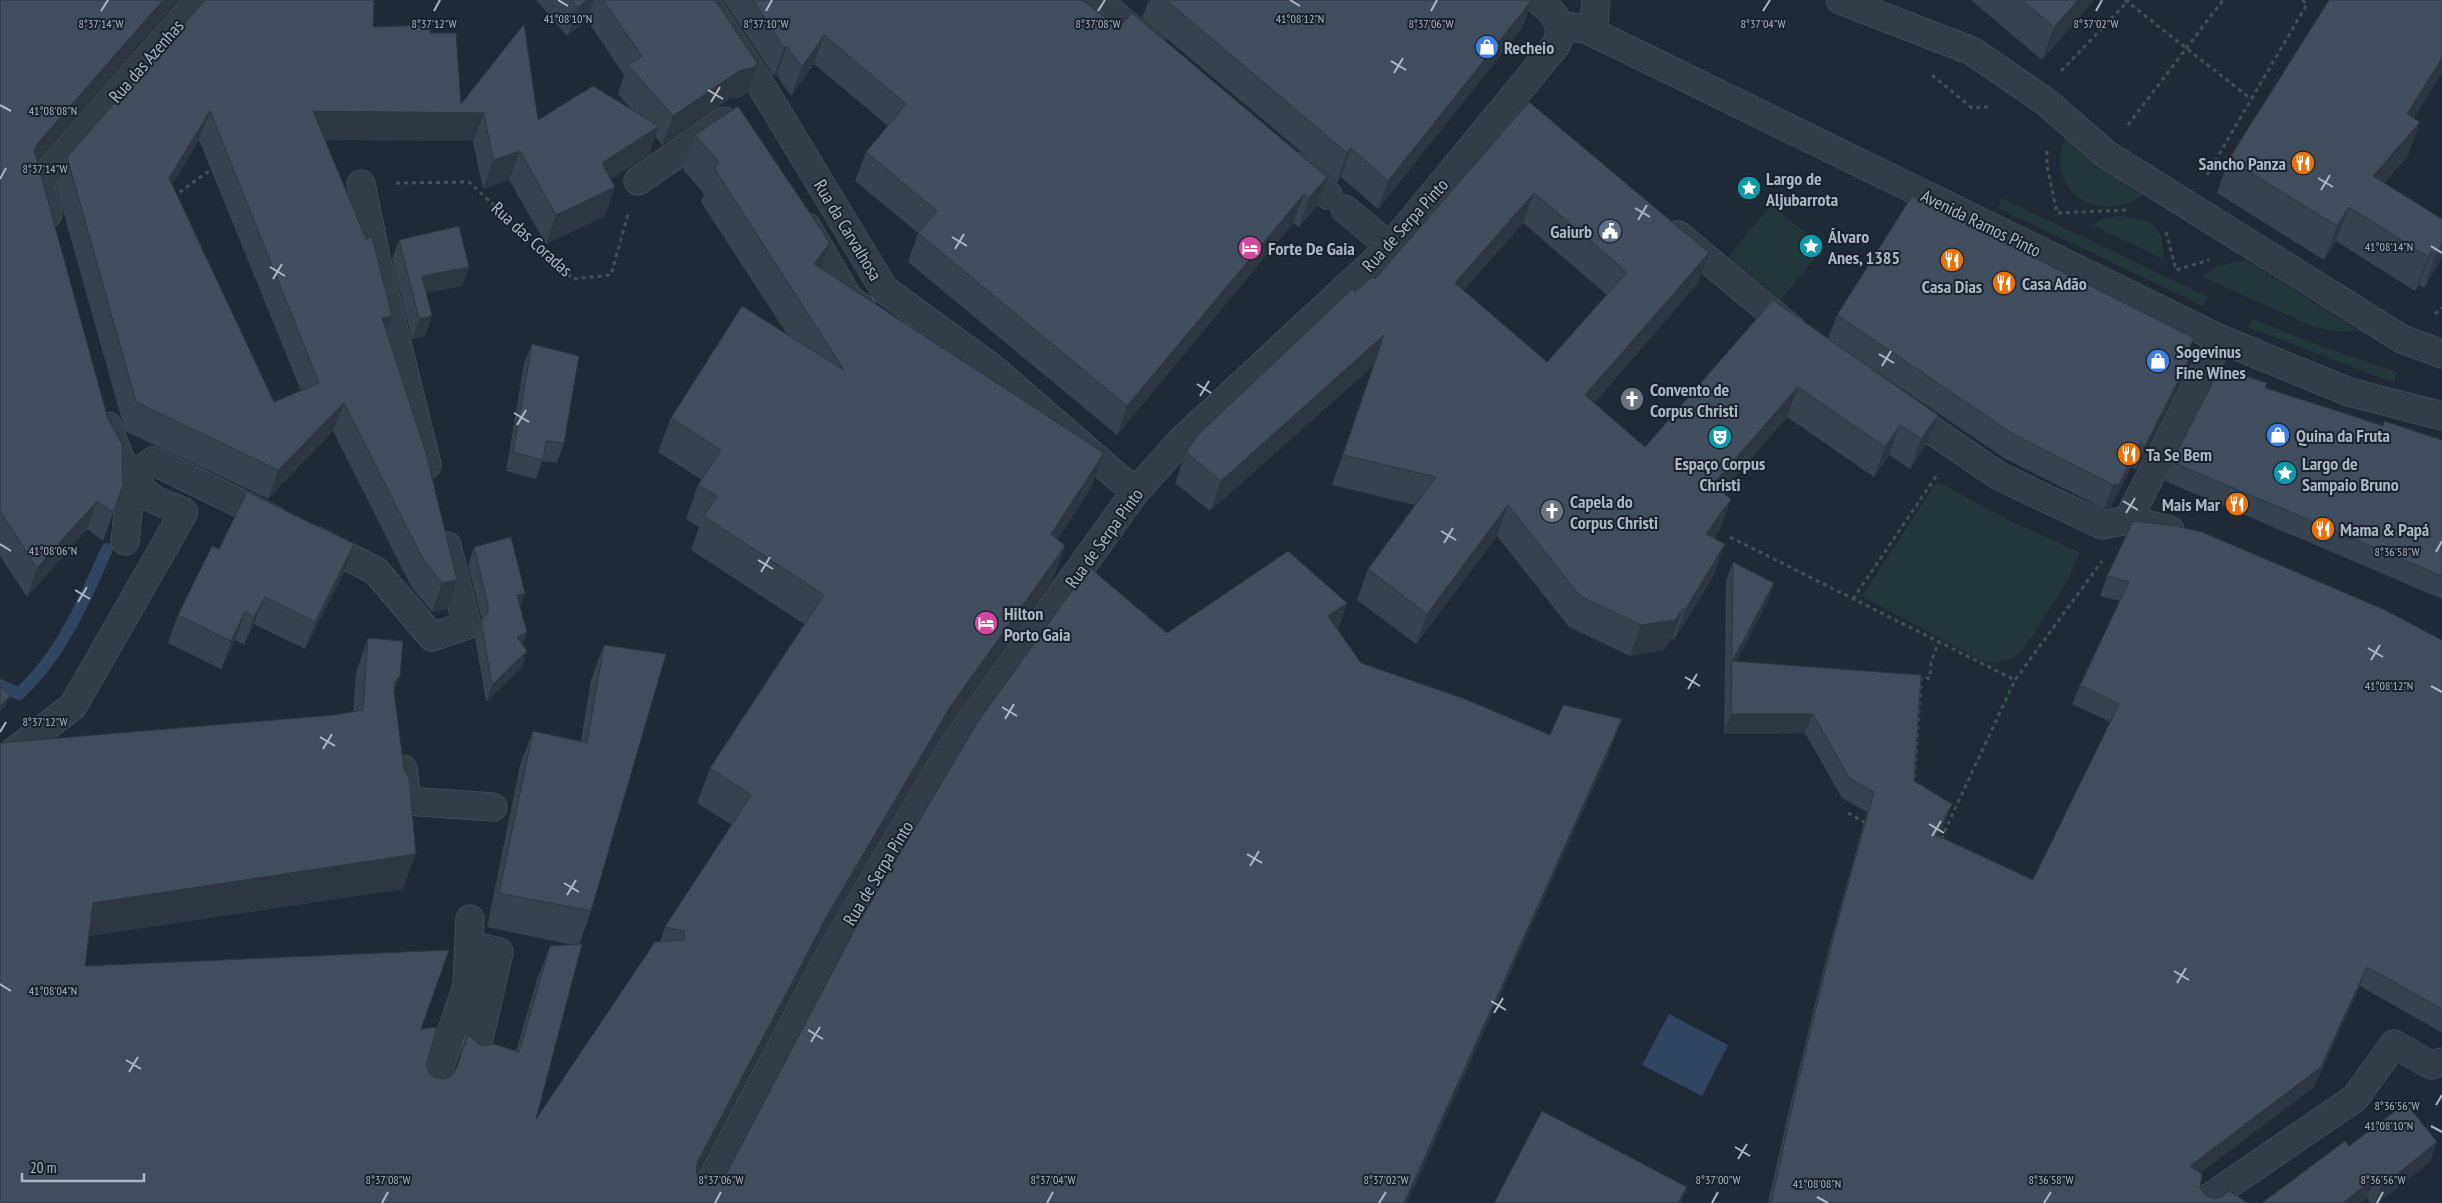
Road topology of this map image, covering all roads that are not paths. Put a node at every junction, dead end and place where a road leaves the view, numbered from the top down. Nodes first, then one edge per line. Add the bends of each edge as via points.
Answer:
1 (199, 0) edge
2 (704, 0) edge
3 (1097, 0) edge
4 (1538, 0) edge
5 (1596, 0) edge
6 (1840, 0) edge
7 (1560, 26) junction
8 (1593, 32) junction
9 (1172, 63) edge
10 (748, 129) edge
11 (1276, 151) edge
12 (638, 181) road end
13 (361, 184) road end
14 (794, 205) edge
15 (1662, 221) edge
16 (55, 238) edge
17 (1390, 247) junction
18 (880, 321) edge
19 (2220, 339) junction
20 (1812, 346) edge
21 (2442, 354) edge
22 (992, 368) junction
23 (963, 381) edge
24 (1884, 397) edge
25 (102, 407) edge
26 (2442, 416) edge
27 (132, 476) junction
28 (434, 492) edge
29 (1135, 492) junction
30 (441, 520) edge
31 (2128, 520) junction
32 (2191, 535) edge
33 (124, 541) dead end
34 (399, 743) edge
35 (0, 762) edge
36 (493, 807) dead end
37 (473, 1064) edge
38 (2436, 1064) edge
39 (429, 1098) edge
40 (700, 1203) edge
41 (2208, 1203) edge

1 - 16 street, Rua das Azenhas via 39,182
2 - 22 street, Rua da Carvalhosa via 759,82 884,288
3 - 9 street
4 - 7 street via 1558,18
5 - 8 street
6 - 21 street via 1972,51 2046,102 2106,154 2402,339
7 - 8 street, Avenida Ramos Pinto
7 - 17 street, Rua de Serpa Pinto via 1556,45 1524,107
8 - 19 street, Avenida Ramos Pinto
10 - 12 street via 738,112
11 - 17 street
13 - 28 street
14 - 18 street via 849,299
15 - 20 street
17 - 29 street, Rua de Serpa Pinto via 1181,441
19 - 26 street, Avenida Ramos Pinto via 2349,392
19 - 31 street
22 - 23 street
22 - 29 street, Rua da Carvalhosa
24 - 31 street via 1999,476 2102,525
25 - 27 street via 113,444
27 - 30 street via 153,461 376,571 432,638 467,626
27 - 33 street
27 - 35 street via 152,498 184,512 73,706
29 - 40 street, Rua de Serpa Pinto via 951,749 829,956
31 - 32 street
34 - 36 street via 406,801
37 - 39 street via 499,952 470,932 468,986
38 - 41 street via 2394,1044 2356,1098 2209,1198

